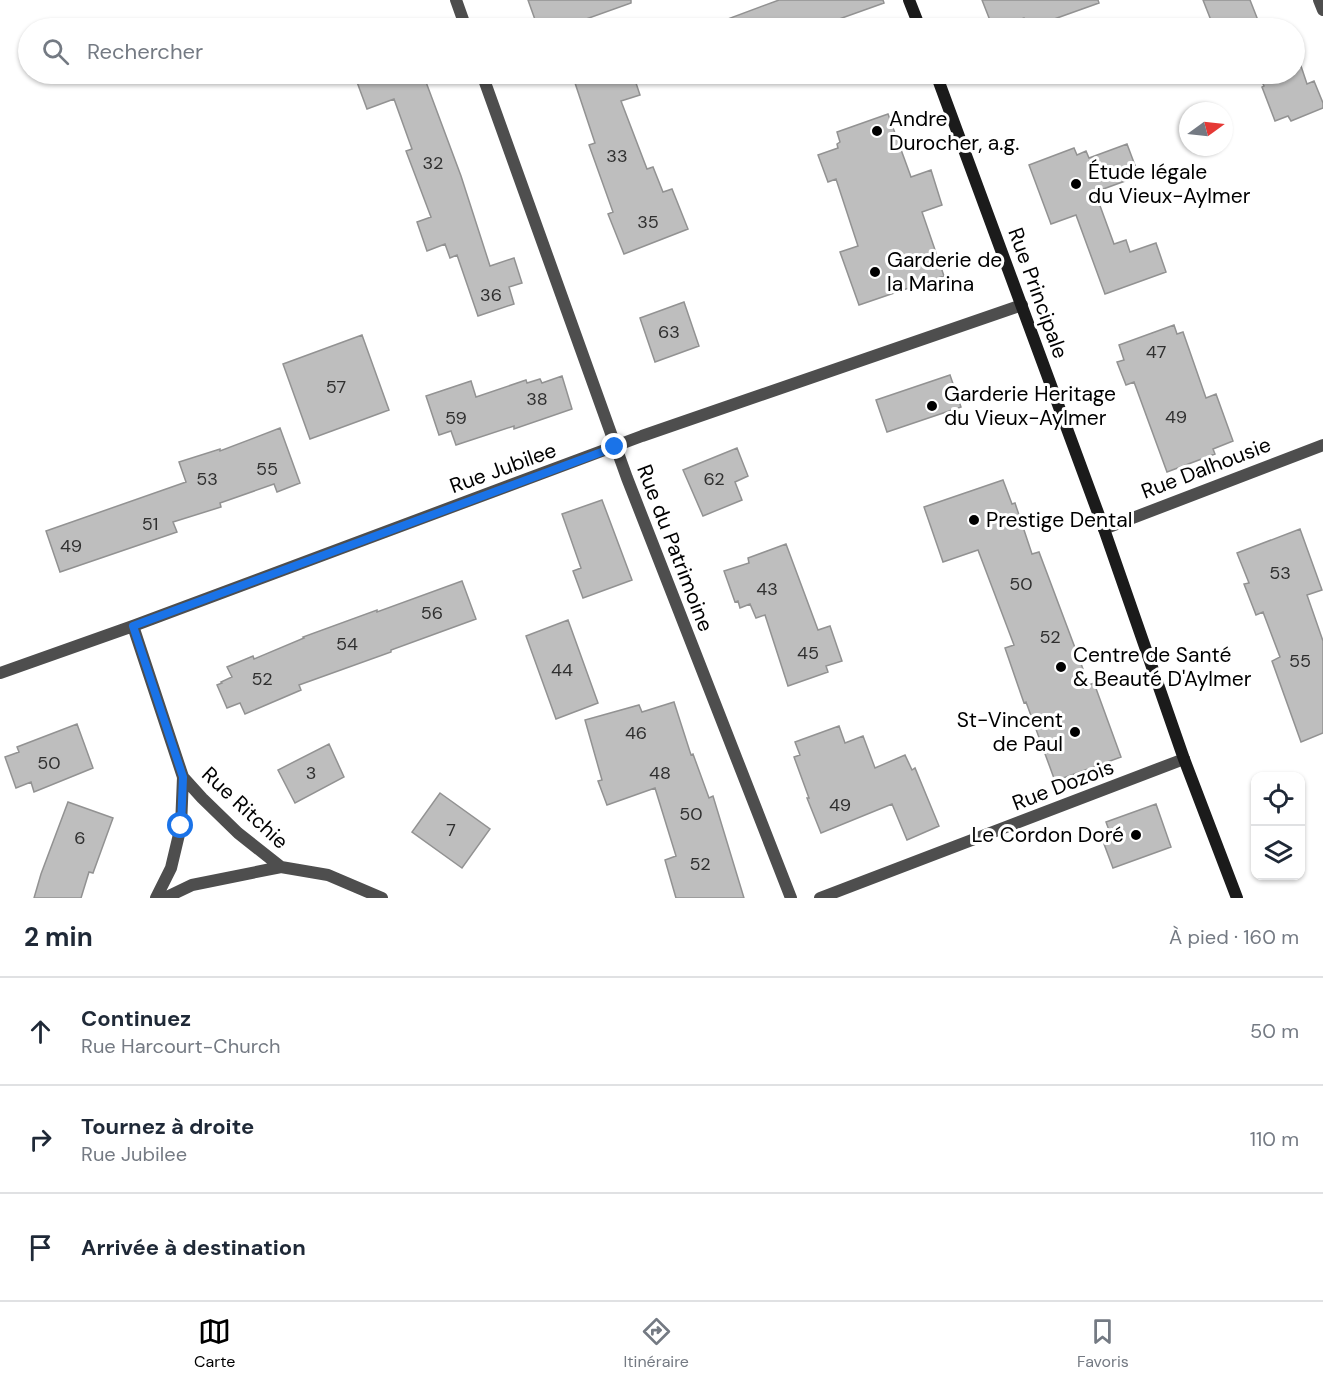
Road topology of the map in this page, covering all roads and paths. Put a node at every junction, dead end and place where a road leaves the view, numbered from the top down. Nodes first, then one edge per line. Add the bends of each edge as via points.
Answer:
1 (456, 0) edge
2 (909, 0) edge
3 (1319, 0) edge
4 (1323, 10) edge
5 (462, 18) edge
6 (916, 18) edge
7 (486, 84) edge
8 (940, 84) edge
9 (1022, 305) junction
10 (1323, 445) edge
11 (615, 447) junction
12 (1104, 529) junction
13 (133, 626) junction
14 (0, 673) edge
15 (1184, 759) junction
16 (183, 777) junction
17 (281, 867) junction
18 (156, 898) edge
19 (165, 898) edge
20 (382, 898) edge
21 (791, 898) edge
22 (820, 898) edge
23 (1237, 898) edge

1 - 5 street
2 - 6 street
3 - 4 street
7 - 11 street, Rue du Patrimoine
8 - 9 street, Rue Principale
9 - 11 street, Rue Jubilee
9 - 12 street, Rue Principale
10 - 12 street, Rue Dalhousie
11 - 13 street, Rue Jubilee
11 - 21 street, Rue du Patrimoine
12 - 15 street, Rue Principale
13 - 14 street, Rue Jubilee
13 - 16 street
15 - 22 street, Rue Dozois
15 - 23 street, Rue Principale
16 - 17 street, Rue Ritchie via 238,833
16 - 18 street via 181,826 171,868
17 - 19 street, Rue Ritchie via 192,885
17 - 20 street, Rue Ritchie via 328,875

